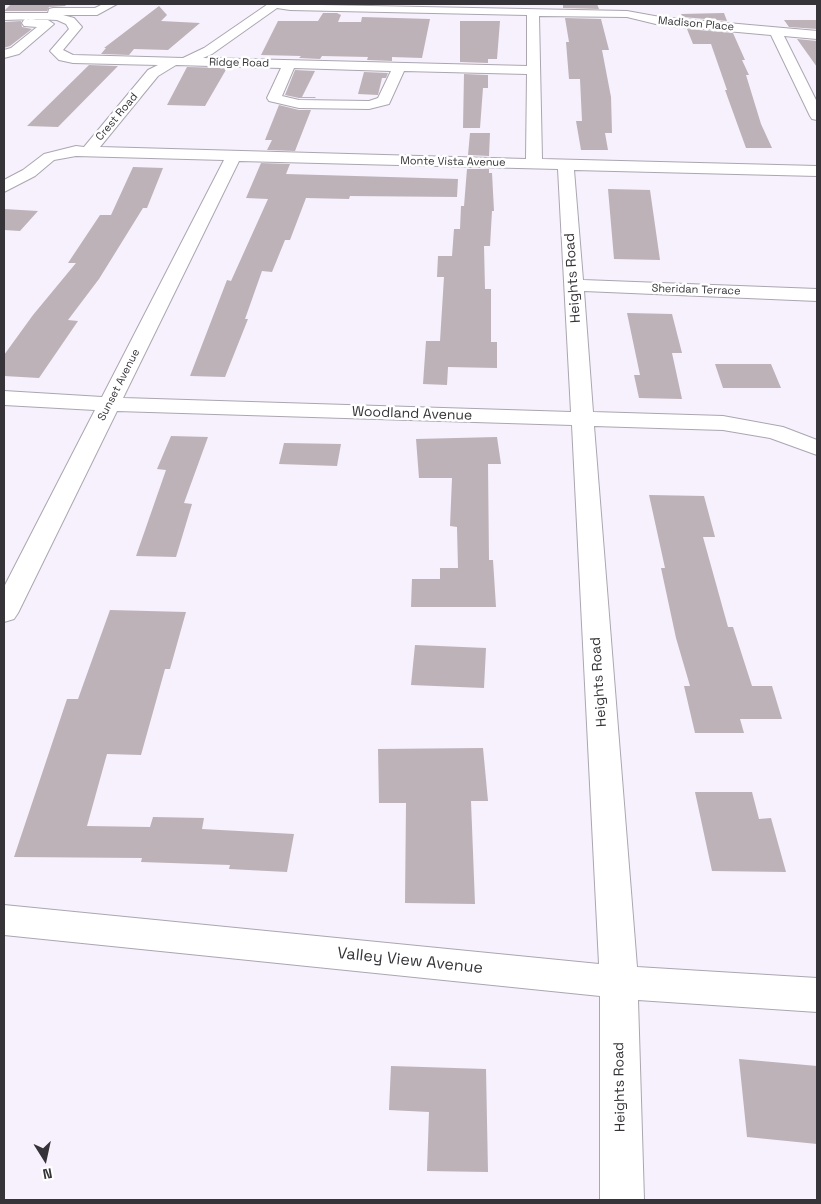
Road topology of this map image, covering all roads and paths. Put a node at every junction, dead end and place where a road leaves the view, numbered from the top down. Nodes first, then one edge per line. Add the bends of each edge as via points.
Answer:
1 (110, 4) edge
2 (274, 4) edge
3 (436, 7) edge
4 (4, 11) edge
5 (533, 12) junction
6 (4, 16) edge
7 (4, 22) edge
8 (776, 32) junction
9 (817, 35) edge
10 (4, 54) edge
11 (179, 62) junction
12 (288, 65) junction
13 (399, 67) junction
14 (533, 70) junction
15 (817, 116) edge
16 (89, 151) junction
17 (234, 156) junction
18 (534, 164) junction
19 (566, 165) junction
20 (817, 170) edge
21 (4, 187) edge
22 (574, 285) junction
23 (817, 295) edge
24 (4, 398) edge
25 (109, 404) junction
26 (582, 419) junction
27 (817, 448) edge
28 (4, 613) edge
29 (4, 920) edge
30 (618, 982) junction
31 (817, 995) edge
32 (622, 1200) edge

1 - 4 street via 91,13
2 - 3 street, Madison Place via 290,7
2 - 11 street, Crest Road via 208,51
3 - 5 street, Madison Place
5 - 8 street, Madison Place via 627,14 660,22
5 - 14 street
6 - 11 street, Ridge Road via 50,16 70,21 75,30 56,50 64,57
7 - 10 street via 48,24 15,51
8 - 9 street, Madison Place
8 - 15 street
11 - 12 street, Ridge Road
11 - 16 street, Crest Road via 153,73
12 - 13 street, Ridge Road
12 - 13 street via 274,98 299,104 370,105 384,101
13 - 14 street, Ridge Road
14 - 18 street
16 - 17 street, Monte Vista Avenue
16 - 21 street, Crest Road via 49,157
17 - 18 street, Monte Vista Avenue
17 - 25 street, Sunset Avenue
18 - 19 street, Monte Vista Avenue
19 - 20 street, Monte Vista Avenue
19 - 22 street, Heights Road
22 - 23 street, Sheridan Terrace
22 - 26 street, Heights Road
24 - 25 street, Woodland Avenue
25 - 26 street, Woodland Avenue
25 - 28 street, Sunset Avenue
26 - 27 street, Woodland Avenue via 753,427 801,440
26 - 30 street, Heights Road
29 - 30 street, Valley View Avenue
30 - 31 street, Valley View Avenue
30 - 32 street, Heights Road

